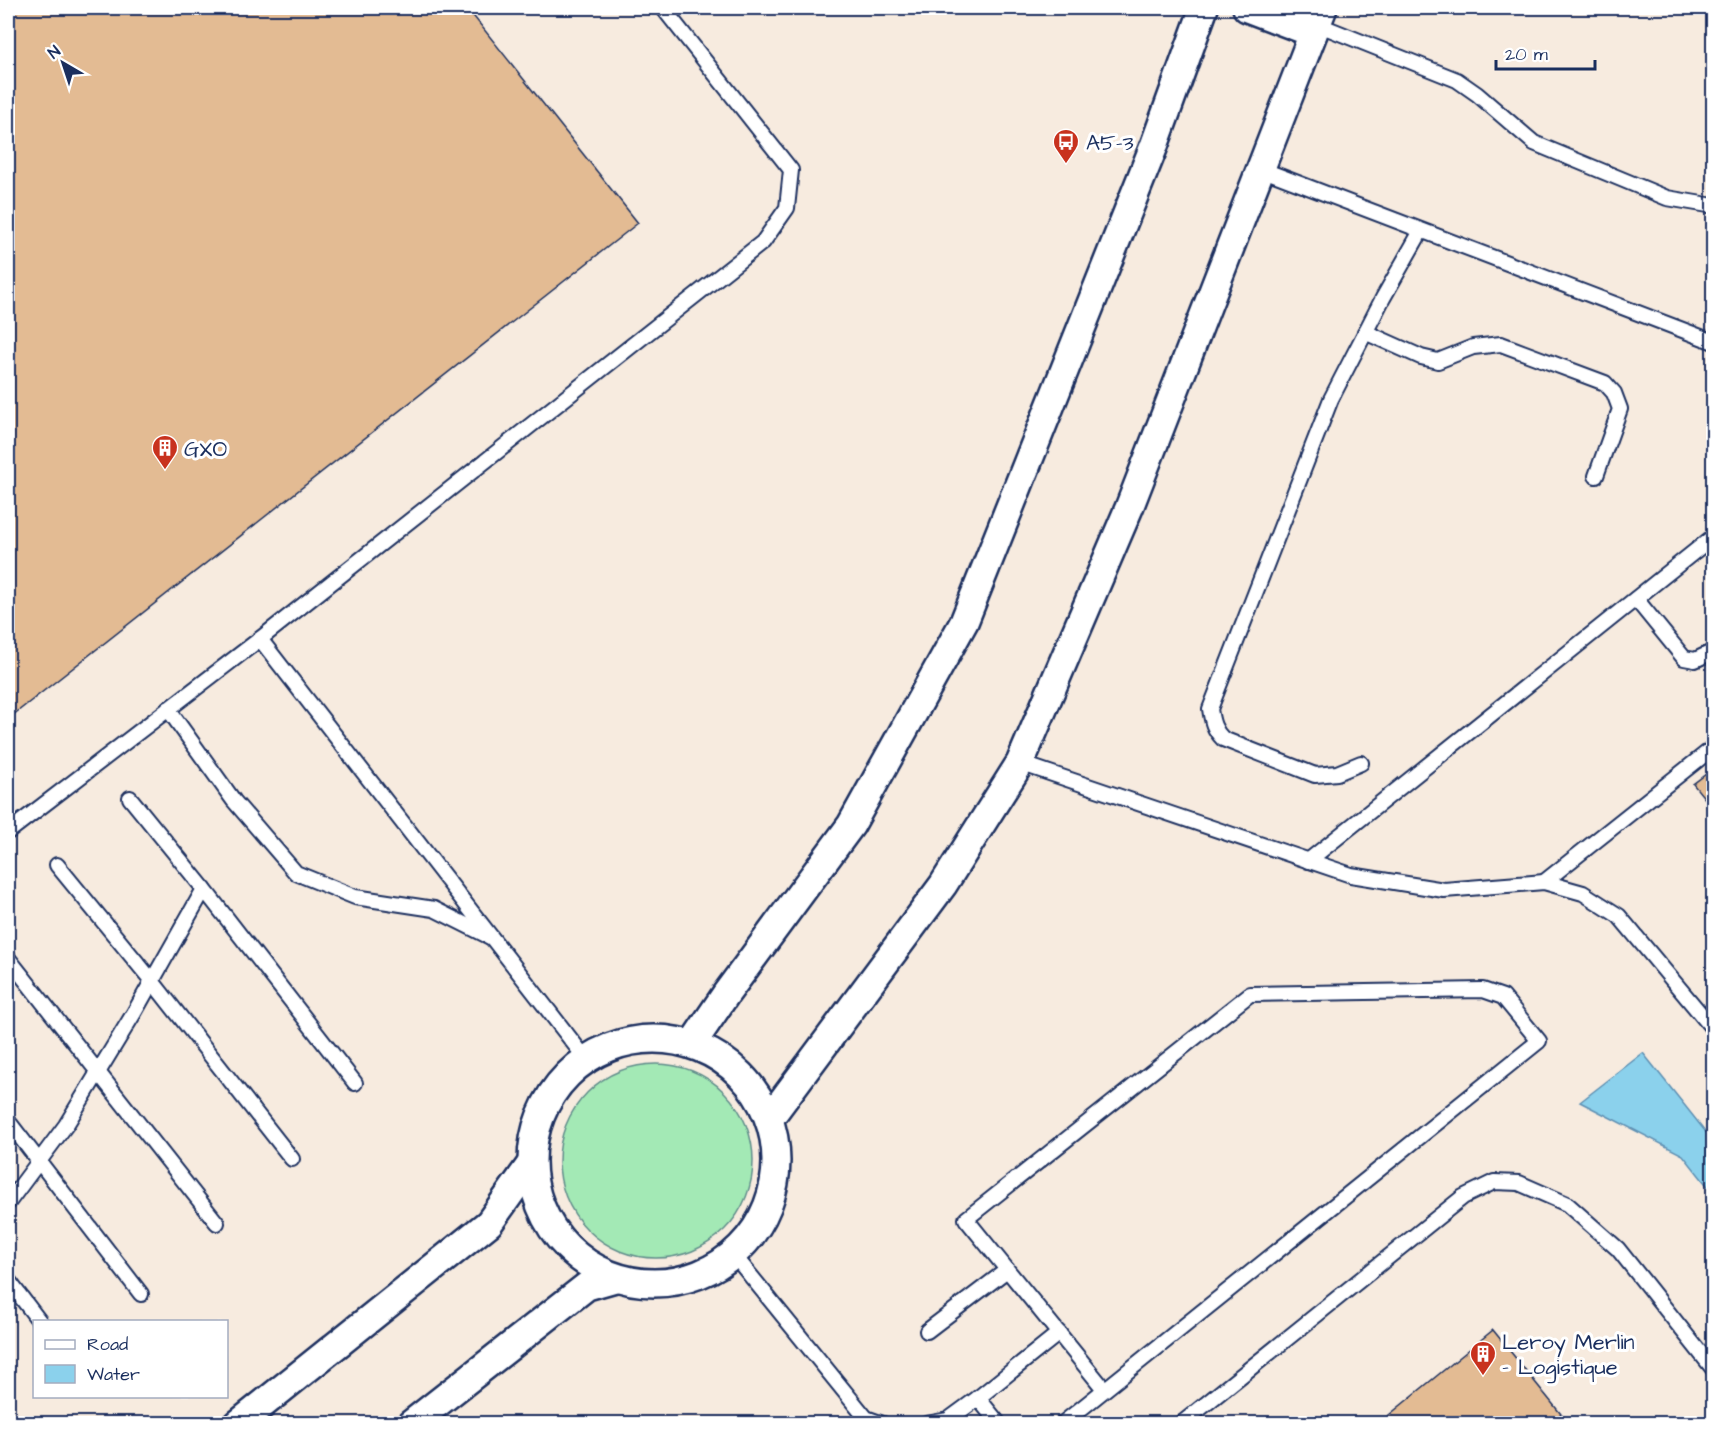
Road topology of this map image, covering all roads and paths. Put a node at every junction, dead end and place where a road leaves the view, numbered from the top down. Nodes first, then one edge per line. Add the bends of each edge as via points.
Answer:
1 (663, 8) edge
2 (1204, 8) edge
3 (1247, 8) edge
4 (1318, 21) edge
5 (1262, 170) junction
6 (1713, 206) edge
7 (1421, 231) junction
8 (1365, 332) junction
9 (1713, 342) edge
10 (1596, 476) dead end
11 (1713, 536) edge
12 (1636, 599) junction
13 (260, 639) junction
14 (1713, 651) edge
15 (168, 709) junction
16 (1713, 747) edge
17 (1020, 763) junction
18 (1360, 763) dead end
19 (130, 798) dead end
20 (8, 832) edge
21 (1308, 861) junction
22 (57, 865) dead end
23 (1544, 882) junction
24 (204, 890) junction
25 (494, 940) junction
26 (8, 958) edge
27 (152, 981) junction
28 (1713, 1030) edge
29 (692, 1044) junction
30 (586, 1059) junction
31 (99, 1072) junction
32 (356, 1083) dead end
33 (769, 1119) junction
34 (8, 1121) edge
35 (292, 1159) dead end
36 (40, 1161) junction
37 (531, 1164) junction
38 (8, 1203) edge
39 (217, 1223) dead end
40 (733, 1254) junction
41 (1007, 1270) junction
42 (615, 1278) junction
43 (8, 1280) edge
44 (141, 1294) dead end
45 (38, 1320) edge
46 (927, 1331) dead end
47 (1059, 1333) junction
48 (1713, 1370) edge
49 (1104, 1389) junction
50 (978, 1398) junction
51 (238, 1424) edge
52 (411, 1424) edge
53 (883, 1424) edge
54 (926, 1424) edge
55 (999, 1424) edge
56 (1062, 1424) edge
57 (1181, 1424) edge

1 - 13 lane via 791,170 787,208 763,242
2 - 29 street via 1154,146 964,622 851,825
3 - 4 street
4 - 5 street
4 - 6 lane via 1457,80 1534,143 1667,198
5 - 7 lane
5 - 17 street via 1124,519
7 - 8 lane
7 - 9 lane
8 - 10 lane via 1438,361 1473,348 1501,344 1605,383 1620,409
8 - 18 lane via 1331,399 1210,709 1216,732 1223,740 1315,775 1337,773
11 - 12 lane
12 - 14 lane via 1684,658 1695,660
12 - 21 lane
13 - 15 lane
13 - 25 lane
15 - 20 lane
15 - 25 lane via 234,801 296,873 355,897 434,909
16 - 23 lane
17 - 21 lane
17 - 33 street via 943,885
19 - 24 lane
21 - 23 lane via 1351,875 1444,890
22 - 27 lane
23 - 28 lane via 1583,893 1619,916
24 - 27 lane
24 - 32 lane
25 - 30 lane
26 - 31 lane
27 - 31 lane
27 - 35 lane
29 - 30 street via 656,1039 620,1043
29 - 33 street via 725,1061 751,1086
30 - 37 street via 556,1087 537,1123
31 - 36 lane
31 - 39 lane
33 - 40 street via 776,1155 772,1192 758,1226
34 - 36 lane
36 - 38 lane
36 - 44 lane
37 - 42 street via 538,1201 555,1234 582,1261
37 - 51 street via 489,1223
40 - 42 street via 707,1272 678,1281 646,1283
40 - 53 lane via 866,1418
41 - 46 lane
41 - 47 lane
41 - 49 lane via 966,1219 1250,994 1483,990 1503,997 1532,1032 1539,1041 1527,1052
42 - 52 street via 587,1286
43 - 45 lane
47 - 49 lane
47 - 50 lane
48 - 57 lane via 1618,1249 1567,1204 1519,1183 1494,1182 1462,1197
49 - 56 lane
50 - 54 lane via 948,1420
50 - 55 lane

